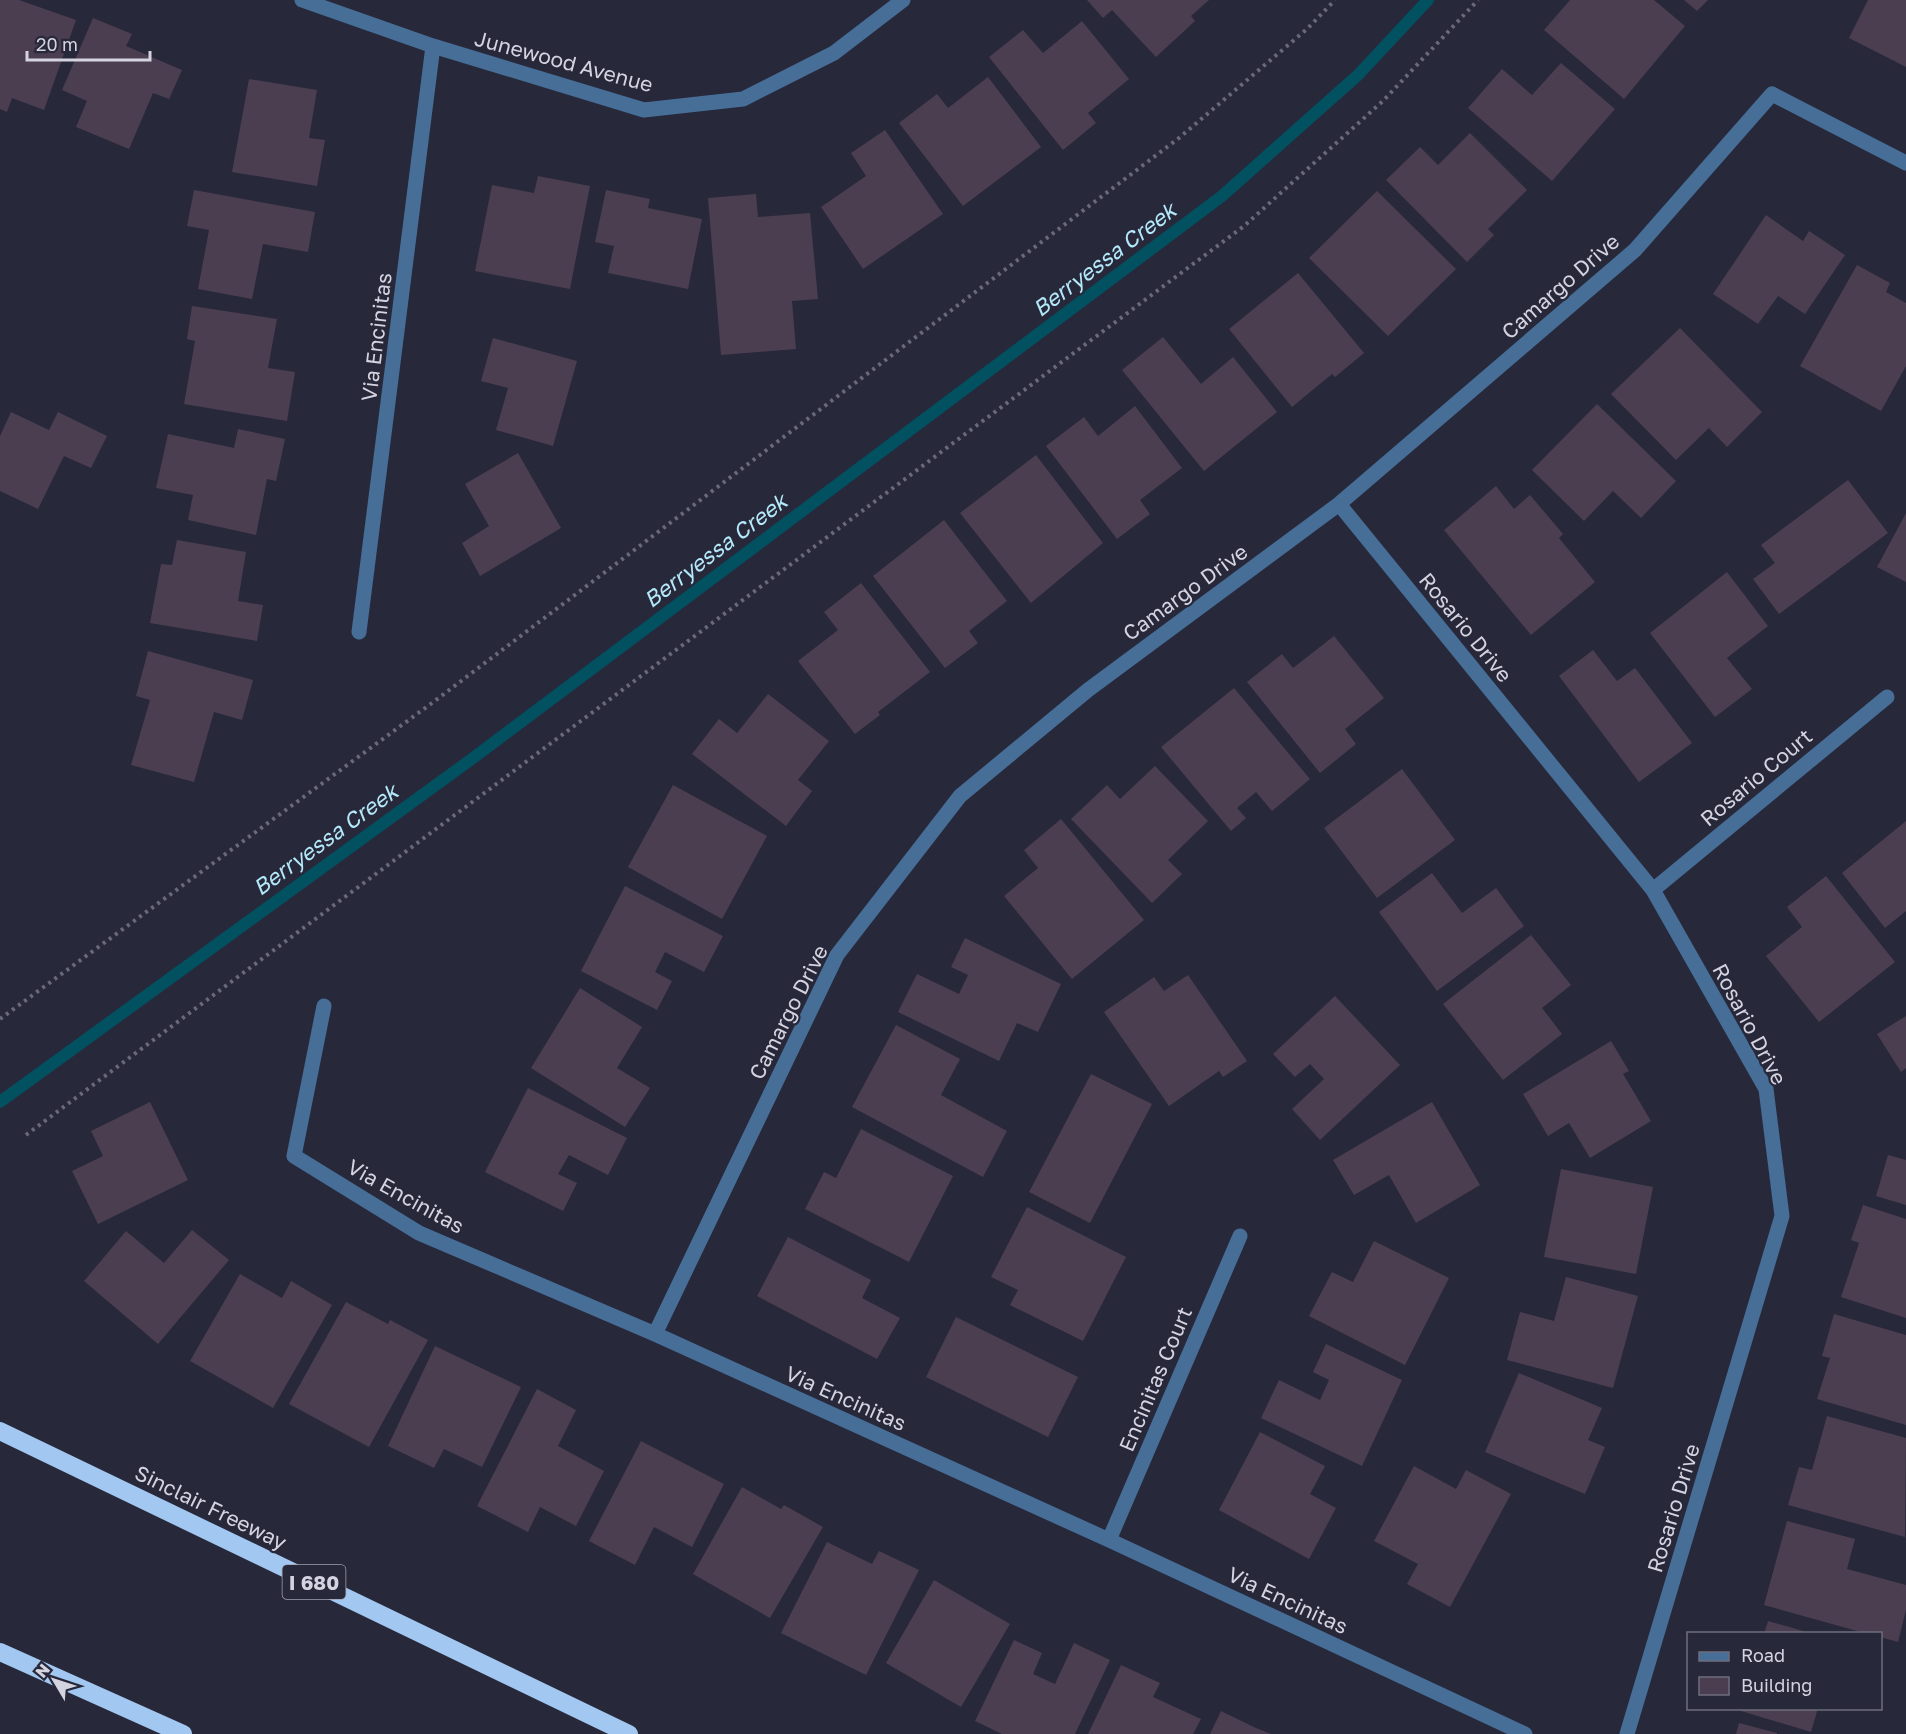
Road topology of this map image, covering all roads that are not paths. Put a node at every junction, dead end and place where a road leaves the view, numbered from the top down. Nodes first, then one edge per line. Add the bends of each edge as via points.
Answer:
1 (302, 0) edge
2 (903, 0) edge
3 (433, 46) junction
4 (1906, 163) edge
5 (1339, 504) junction
6 (359, 632) dead end
7 (1887, 697) dead end
8 (1653, 890) junction
9 (324, 1006) dead end
10 (1240, 1236) dead end
11 (655, 1334) junction
12 (0, 1431) edge
13 (1109, 1540) junction
14 (0, 1652) edge
15 (183, 1734) edge
16 (629, 1734) edge
17 (1525, 1734) edge
18 (1627, 1734) edge

1 - 3 street, Junewood Avenue
2 - 3 street, Junewood Avenue via 834,53 743,99 655,109 644,110
3 - 6 street, Via Encinitas
4 - 5 street, Camargo Drive via 1772,94 1635,250
5 - 8 street, Rosario Drive
5 - 11 street, Camargo Drive via 1088,690 960,796 837,955
7 - 8 street, Rosario Court
8 - 18 street, Rosario Drive via 1766,1089 1782,1216
9 - 11 street, Via Encinitas via 294,1156 419,1233
10 - 13 street, Encinitas Court
11 - 13 street, Via Encinitas
12 - 16 highway, Sinclair Freeway / I 680
13 - 17 street, Via Encinitas
14 - 15 highway

